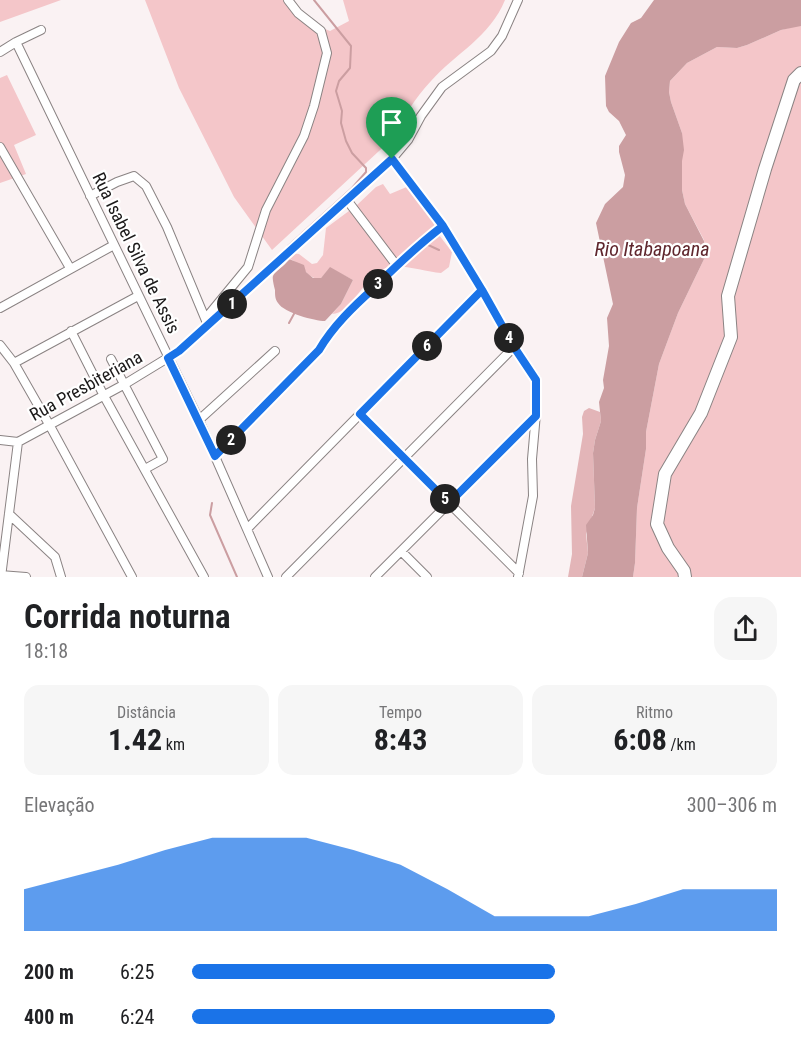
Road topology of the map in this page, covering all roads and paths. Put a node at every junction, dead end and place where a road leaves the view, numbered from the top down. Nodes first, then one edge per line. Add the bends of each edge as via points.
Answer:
1 (288, 0) edge
2 (518, 0) edge
3 (41, 30) dead end
4 (16, 42) junction
5 (0, 52) edge
6 (801, 73) edge
7 (0, 147) edge
8 (392, 159) junction
9 (90, 196) junction
10 (347, 200) junction
11 (443, 226) junction
12 (114, 245) junction
13 (397, 266) junction
14 (70, 268) junction
15 (482, 290) junction
16 (138, 296) junction
17 (0, 308) edge
18 (207, 322) junction
19 (71, 331) junction
20 (0, 345) edge
21 (514, 347) junction
22 (275, 351) dead end
23 (168, 358) junction
24 (111, 359) dead end
25 (14, 363) junction
26 (125, 384) junction
27 (104, 396) junction
28 (360, 414) junction
29 (536, 416) junction
30 (199, 420) junction
31 (50, 426) junction
32 (0, 440) edge
33 (18, 442) junction
34 (215, 456) junction
35 (403, 457) junction
36 (145, 470) junction
37 (449, 503) junction
38 (9, 514) junction
39 (247, 529) junction
40 (401, 551) junction
41 (518, 575) edge
42 (1, 576) edge
43 (26, 577) edge
44 (61, 577) edge
45 (132, 577) edge
46 (204, 577) edge
47 (268, 577) edge
48 (286, 577) edge
49 (375, 577) edge
50 (427, 577) edge
51 (685, 577) edge

1 - 18 street via 321,32 327,53 314,106 304,136 266,210 248,267
2 - 8 street, Rua Presbiteriana via 491,51 442,87
3 - 4 street
4 - 5 street
4 - 9 street, Rua Isabel Silva de Assis
6 - 51 street via 794,80 731,286 731,337 701,413 665,474 657,524
7 - 14 street
8 - 10 street, Rua Presbiteriana
8 - 11 street
9 - 12 street, Rua Isabel Silva de Assis
9 - 18 street via 134,176 146,186
10 - 13 street
10 - 18 street, Rua Presbiteriana
11 - 13 street
11 - 15 street
12 - 14 street
12 - 16 street, Rua Isabel Silva de Assis
13 - 34 street
14 - 17 street
15 - 21 street
15 - 28 street
16 - 19 street
16 - 23 street, Rua Isabel Silva de Assis
18 - 23 street, Rua Presbiteriana
19 - 25 street
19 - 27 street
20 - 25 street
21 - 29 street via 536,380
21 - 35 street
22 - 30 street
23 - 26 street, Rua Presbiteriana
23 - 30 street, Rua Isabel Silva de Assis
24 - 26 street
25 - 31 street
26 - 27 street, Rua Presbiteriana
26 - 36 street via 163,459
27 - 31 street, Rua Presbiteriana
27 - 36 street
28 - 35 street
28 - 39 street
29 - 37 street
29 - 41 street via 533,496
30 - 34 street, Rua Isabel Silva de Assis
31 - 33 street, Rua Presbiteriana
31 - 45 street
32 - 33 street
33 - 38 street
34 - 39 street, Rua Isabel Silva de Assis
35 - 37 street
35 - 48 street
36 - 46 street
37 - 40 street
37 - 41 street
38 - 42 street
38 - 44 street via 55,557
39 - 47 street, Rua Isabel Silva de Assis
40 - 49 street
40 - 50 street
42 - 43 street

